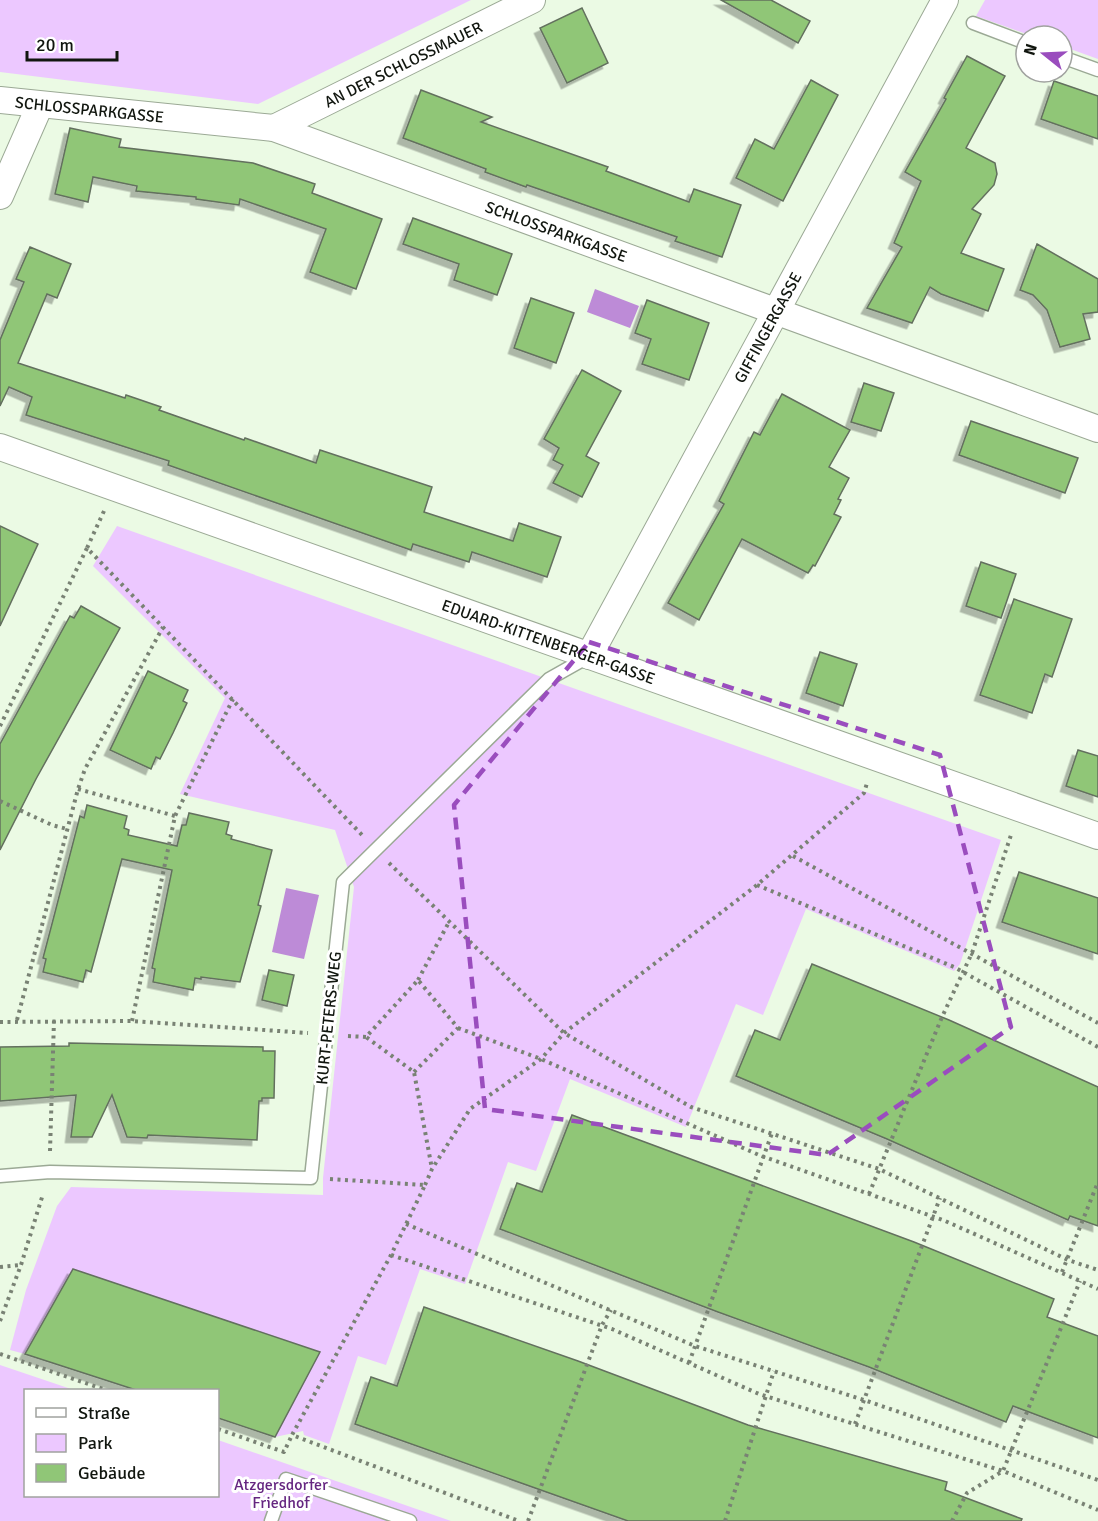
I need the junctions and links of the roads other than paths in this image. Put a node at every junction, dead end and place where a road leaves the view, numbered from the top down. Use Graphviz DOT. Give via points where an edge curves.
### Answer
graph roads {
  1 [pos="532,0"];
  2 [pos="945,0"];
  3 [pos="973,23"];
  4 [pos="1014,38"];
  5 [pos="1074,61"];
  6 [pos="1098,70"];
  7 [pos="0,100"];
  8 [pos="40,105"];
  9 [pos="274,128"];
  10 [pos="0,196"];
  11 [pos="776,312"];
  12 [pos="1098,429"];
  13 [pos="0,447"];
  14 [pos="589,656"];
  15 [pos="1098,836"];
  16 [pos="0,1176"];
  17 [pos="271,1521"];
  18 [pos="410,1521"];
  1 -- 9 [label="street, AN DER SCHLOSSMAUER"];
  2 -- 11 [label="street, GIFFINGERGASSE"];
  3 -- 4 [label="lane"];
  5 -- 6 [label="lane"];
  7 -- 8 [label="street, SCHLOSSPARKGASSE"];
  8 -- 9 [label="street, SCHLOSSPARKGASSE"];
  8 -- 10 [label="street"];
  9 -- 11 [label="street, SCHLOSSPARKGASSE"];
  11 -- 12 [label="street, SCHLOSSPARKGASSE"];
  11 -- 14 [label="street, GIFFINGERGASSE"];
  13 -- 14 [label="street, EDUARD-KITTENBERGER-GASSE"];
  14 -- 15 [label="street, EDUARD-KITTENBERGER-GASSE"];
  14 -- 16 [label="lane, KURT-PETERS-WEG" via="549,679 343,882 311,1178 50,1172"];
  17 -- 18 [label="lane" via="286,1479"];
}
